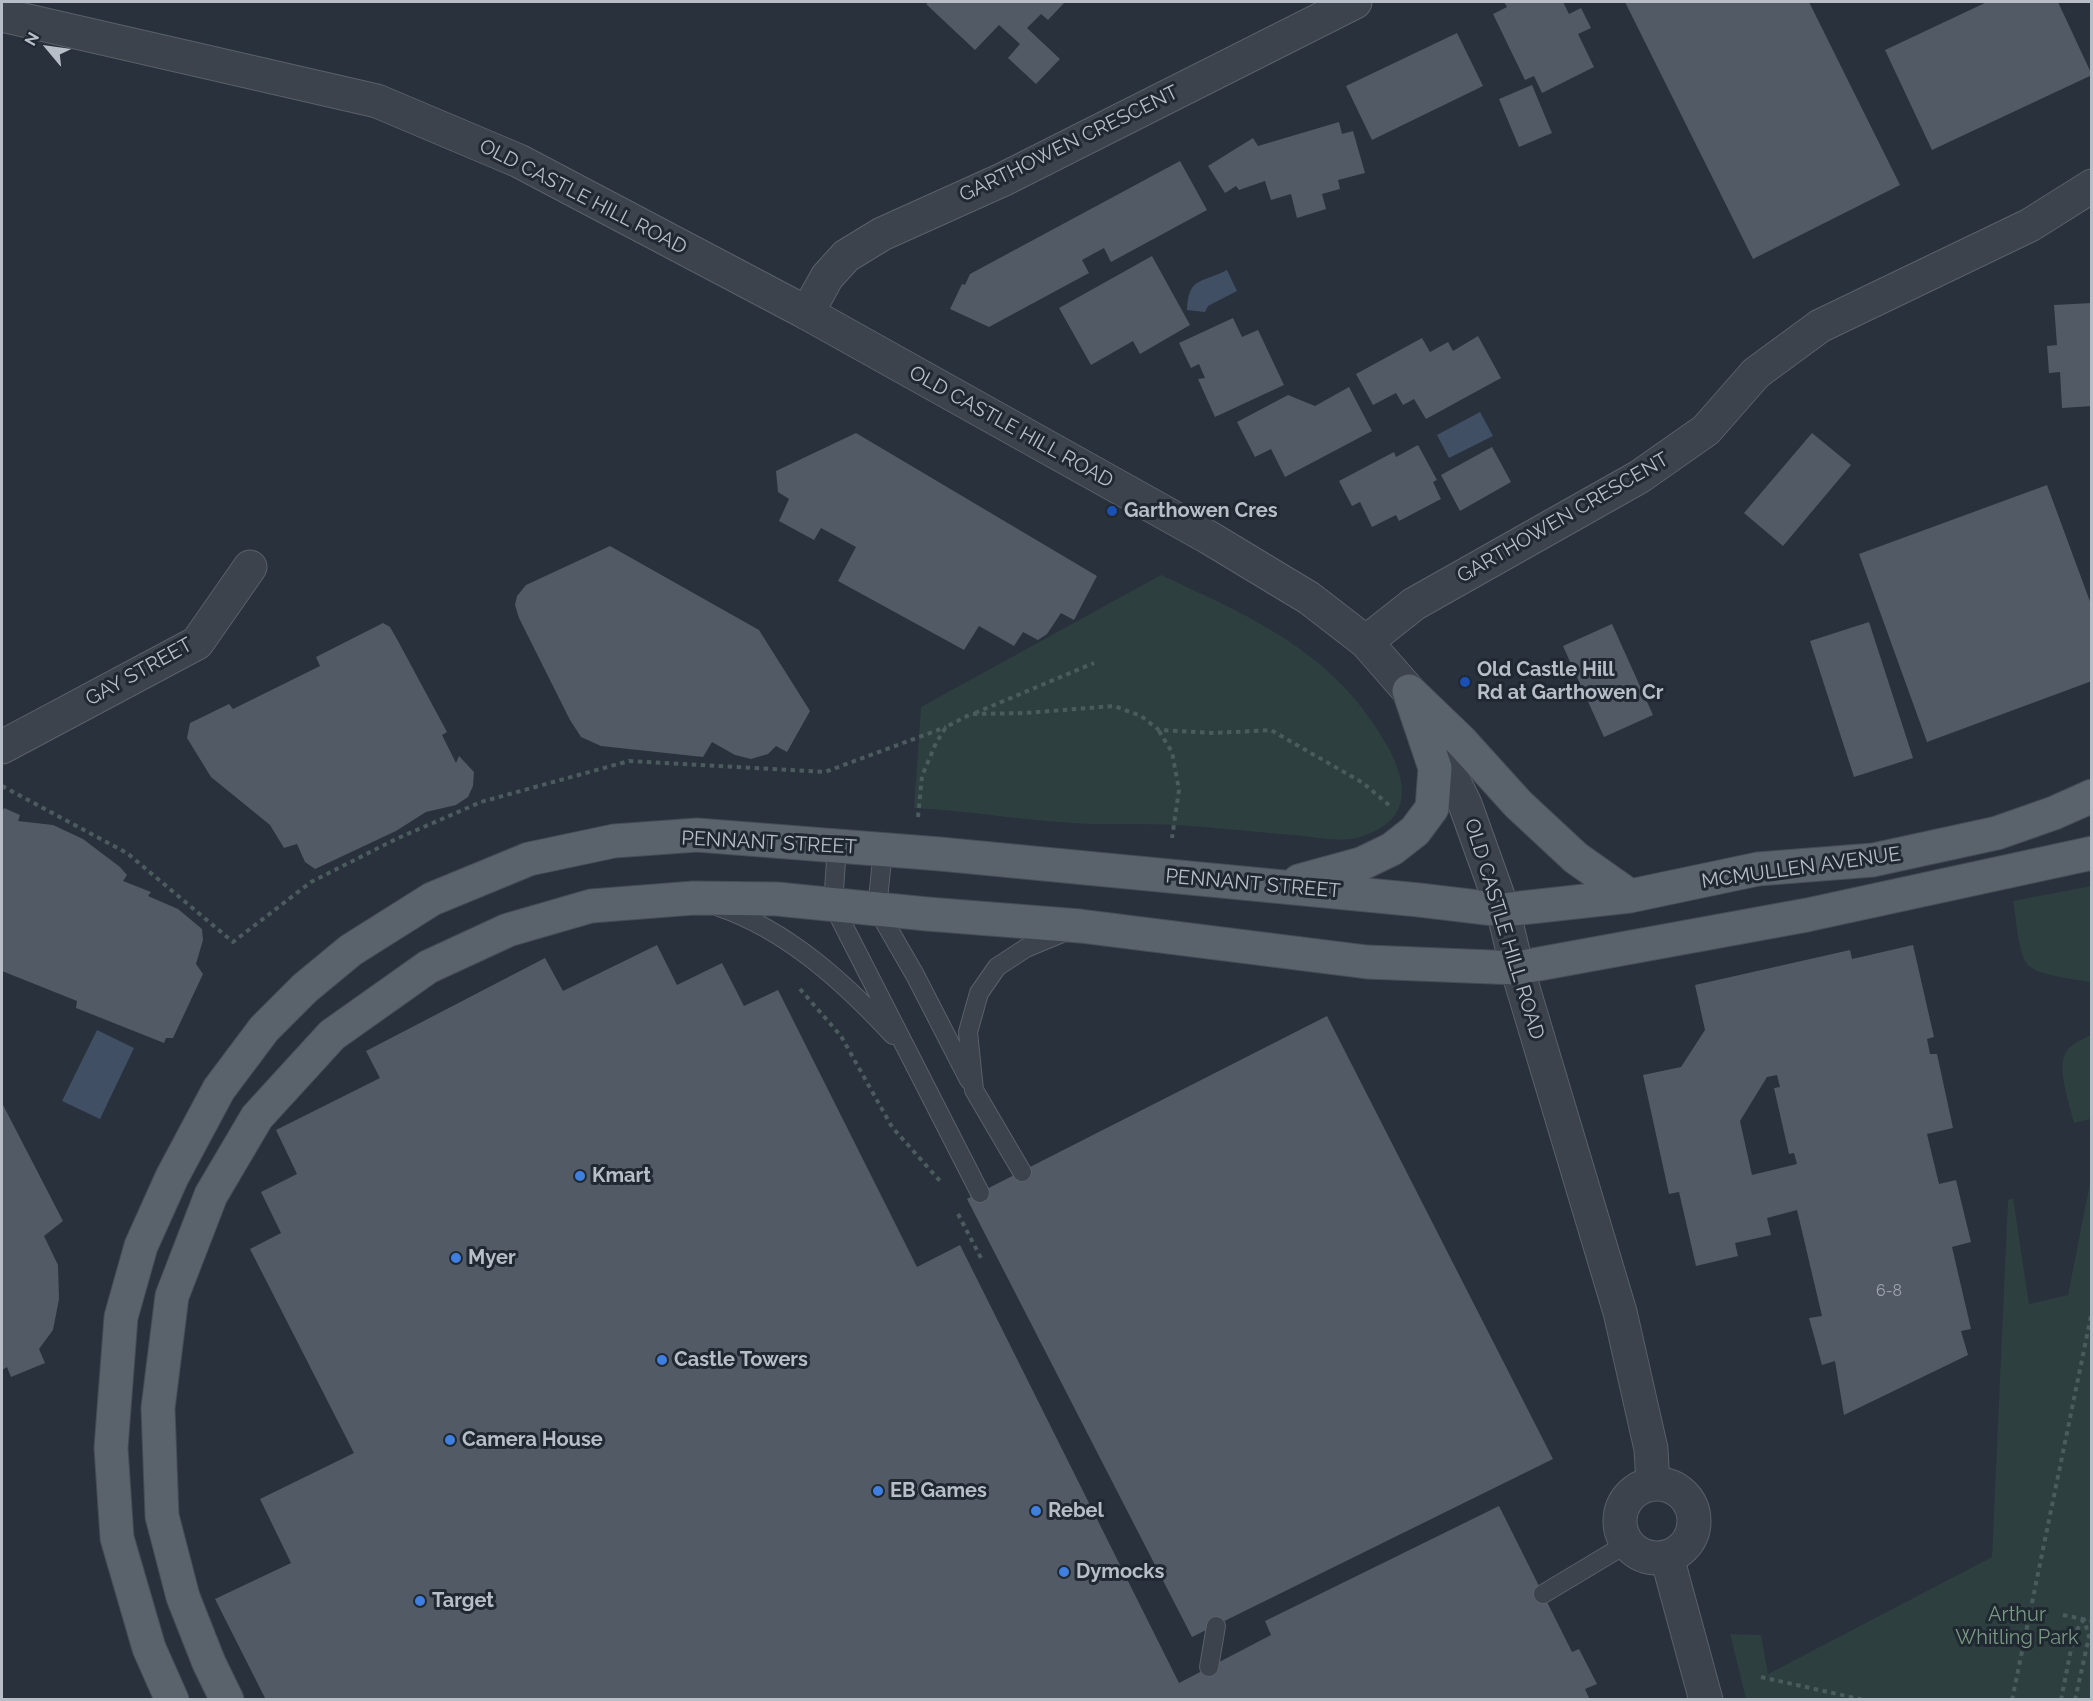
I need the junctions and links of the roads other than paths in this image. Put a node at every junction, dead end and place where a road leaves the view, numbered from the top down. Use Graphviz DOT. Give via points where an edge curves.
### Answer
graph roads {
  1 [pos="1355,2"];
  2 [pos="2,15"];
  3 [pos="2091,186"];
  4 [pos="807,313"];
  5 [pos="250,567"];
  6 [pos="1366,642"];
  7 [pos="1409,691"];
  8 [pos="2,747"];
  9 [pos="2091,796"];
  10 [pos="837,846"];
  11 [pos="883,850"];
  12 [pos="2091,853"];
  13 [pos="1280,887"];
  14 [pos="1630,896"];
  15 [pos="694,898"];
  16 [pos="833,905"];
  17 [pos="877,909"];
  18 [pos="1503,910"];
  19 [pos="1080,926"];
  20 [pos="1517,968"];
  21 [pos="910,1054"];
  22 [pos="974,1090"];
  23 [pos="1022,1172"];
  24 [pos="980,1193"];
  25 [pos="1653,1484"];
  26 [pos="1628,1543"];
  27 [pos="1667,1557"];
  28 [pos="1544,1594"];
  29 [pos="1216,1626"];
  30 [pos="1209,1667"];
  31 [pos="171,1700"];
  32 [pos="227,1700"];
  33 [pos="1706,1700"];
  1 -- 4 [label="street, GARTHOWEN CRESCENT" via="1002,180 882,234 846,256 827,277"];
  2 -- 4 [label="street, OLD CASTLE HILL ROAD" via="377,101 519,161"];
  3 -- 6 [label="street, GARTHOWEN CRESCENT" via="2030,225 1820,326 1756,373 1706,430 1639,477 1414,604"];
  4 -- 6 [label="street, OLD CASTLE HILL ROAD" via="1252,563 1309,598"];
  5 -- 8 [label="street, GAY STREET" via="197,643"];
  6 -- 7 [label="street, OLD CASTLE HILL ROAD"];
  7 -- 13 [label="main road" via="1435,768 1432,808 1415,831 1392,849 1360,864"];
  7 -- 14 [label="main road" via="1576,858"];
  7 -- 18 [label="street, OLD CASTLE HILL ROAD" via="1465,804"];
  9 -- 14 [label="main road, MCMULLEN AVENUE" via="1996,833 1873,860 1758,869"];
  10 -- 11 [label="main road, PENNANT STREET"];
  10 -- 16 [label="lane"];
  10 -- 31 [label="main road, PENNANT STREET" via="697,835 614,841 530,859 432,899 351,950 304,988 264,1029 219,1089 172,1177 141,1246 121,1317 111,1448 117,1538 148,1648"];
  11 -- 13 [label="main road, PENNANT STREET"];
  11 -- 17 [label="lane"];
  12 -- 20 [label="main road, MCMULLEN AVENUE" via="1807,915"];
  13 -- 18 [label="main road, PENNANT STREET"];
  14 -- 18 [label="main road, MCMULLEN AVENUE"];
  15 -- 16 [label="main road" via="777,899"];
  15 -- 21 [label="lane" via="741,915 793,945 864,1003"];
  15 -- 32 [label="main road" via="591,906 508,930 428,968 332,1035 256,1117 211,1195 172,1296 158,1408 162,1516 183,1597"];
  16 -- 17 [label="main road"];
  16 -- 21 [label="lane"];
  17 -- 19 [label="main road"];
  17 -- 22 [label="lane"];
  18 -- 20 [label="street, OLD CASTLE HILL ROAD"];
  19 -- 20 [label="main road" via="1367,962"];
  19 -- 22 [label="lane" via="1026,948 998,967 979,993 968,1032"];
  20 -- 25 [label="street, OLD CASTLE HILL ROAD" via="1620,1312 1651,1449"];
  21 -- 24 [label="lane"];
  22 -- 23 [label="lane"];
  25 -- 26 [label="street" via="1633,1493 1622,1511 1622,1534"];
  25 -- 27 [label="street" via="1677,1489 1692,1508 1693,1532 1678,1552"];
  26 -- 27 [label="street" via="1645,1556"];
  26 -- 28 [label="lane"];
  27 -- 33 [label="street"];
  29 -- 30 [label="lane"];
}
